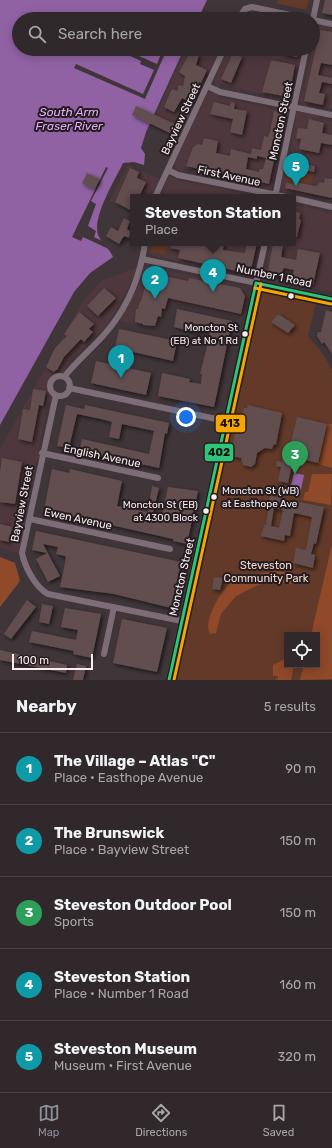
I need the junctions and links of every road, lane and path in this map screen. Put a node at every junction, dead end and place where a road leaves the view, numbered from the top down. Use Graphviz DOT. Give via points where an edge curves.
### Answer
graph roads {
  1 [pos="317,0"];
  2 [pos="242,12"];
  3 [pos="276,12"];
  4 [pos="314,12"];
  5 [pos="320,21"];
  6 [pos="332,24"];
  7 [pos="221,56"];
  8 [pos="305,56"];
  9 [pos="207,86"];
  10 [pos="294,107"];
  11 [pos="332,115"];
  12 [pos="168,170"];
  13 [pos="156,194"];
  14 [pos="266,194"];
  15 [pos="275,194"];
  16 [pos="296,199"];
  17 [pos="332,207"];
  18 [pos="144,246"];
  19 [pos="264,246"];
  20 [pos="142,259"];
  21 [pos="256,283"];
  22 [pos="332,299"];
  23 [pos="64,377"];
  24 [pos="69,388"];
  25 [pos="56,395"];
  26 [pos="226,421"];
  27 [pos="42,453"];
  28 [pos="158,478"];
  29 [pos="30,519"];
  30 [pos="170,549"];
  31 [pos="114,607"];
  32 [pos="182,621"];
  33 [pos="104,654"];
  34 [pos="169,680"];
  1 -- 4 [label="street"];
  2 -- 3 [label="street" via="245,8 252,7"];
  5 -- 6 [label="street"];
  7 -- 9 [label="street, Bayview Street"];
  8 -- 10 [label="street, Moncton Street"];
  9 -- 10 [label="street" via="220,92"];
  9 -- 12 [label="street, Bayview Street"];
  10 -- 11 [label="street"];
  10 -- 15 [label="street, Moncton Street"];
  12 -- 13 [label="street, Bayview Street"];
  12 -- 14 [label="street, First Avenue" via="178,175"];
  16 -- 17 [label="street"];
  18 -- 20 [label="street"];
  19 -- 21 [label="street, Moncton Street"];
  20 -- 21 [label="street, Number 1 Road"];
  20 -- 23 [label="street" via="122,311"];
  21 -- 22 [label="street, Number 1 Road"];
  21 -- 26 [label="street, Moncton Street"];
  23 -- 24 [label="street" via="69,383"];
  23 -- 25 [label="street" via="55,378 51,382 51,391"];
  24 -- 25 [label="street" via="64,395"];
  24 -- 26 [label="street"];
  25 -- 27 [label="street, Bayview Street"];
  26 -- 32 [label="street, Moncton Street"];
  27 -- 28 [label="street, English Avenue"];
  27 -- 29 [label="street, Bayview Street"];
  29 -- 30 [label="street, Ewen Avenue"];
  29 -- 31 [label="street, Bayview Street" via="22,553 36,583 43,591"];
  31 -- 32 [label="street, Bayview Street"];
  31 -- 33 [label="street"];
  32 -- 34 [label="street, Moncton Street"];
}
